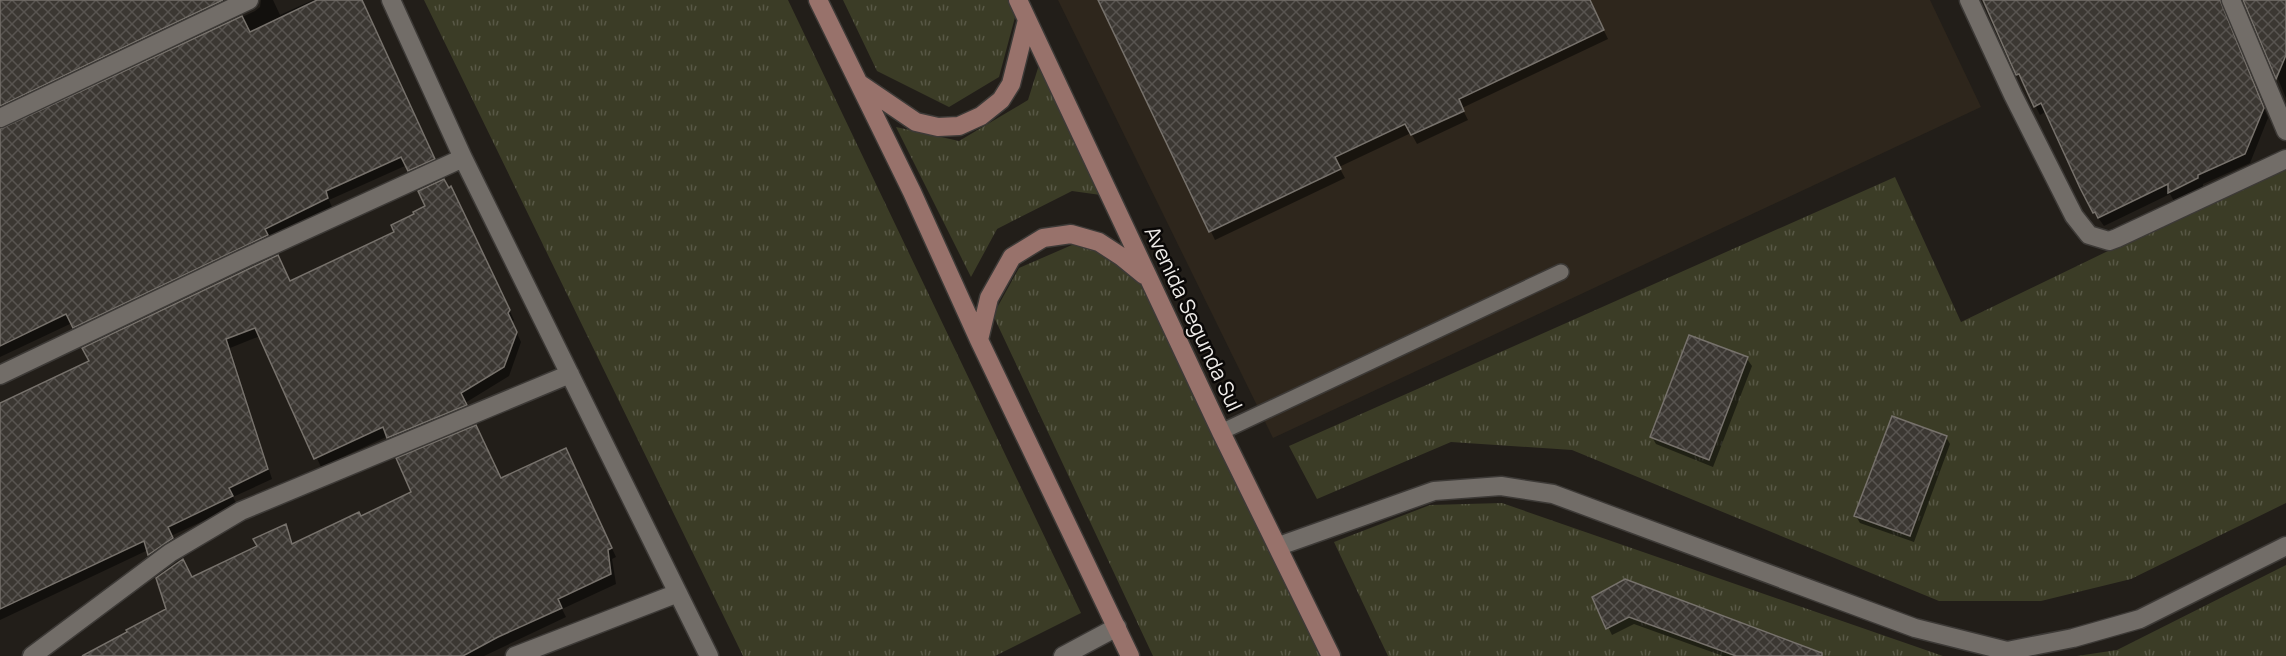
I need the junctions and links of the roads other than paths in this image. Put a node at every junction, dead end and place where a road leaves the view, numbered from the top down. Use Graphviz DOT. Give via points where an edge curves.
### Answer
graph roads {
  1 [pos="249,0"];
  2 [pos="391,0"];
  3 [pos="818,0"];
  4 [pos="1018,0"];
  5 [pos="1969,0"];
  6 [pos="2231,0"];
  7 [pos="1027,20"];
  8 [pos="858,83"];
  9 [pos="0,118"];
  10 [pos="2286,131"];
  11 [pos="463,158"];
  12 [pos="2286,159"];
  13 [pos="1561,272"];
  14 [pos="1148,278"];
  15 [pos="979,340"];
  16 [pos="570,374"];
  17 [pos="0,375"];
  18 [pos="1221,432"];
  19 [pos="1279,546"];
  20 [pos="2286,546"];
  21 [pos="678,593"];
  22 [pos="1117,627"];
  23 [pos="32,656"];
  24 [pos="515,656"];
  25 [pos="709,656"];
  26 [pos="1063,656"];
  27 [pos="1130,656"];
  28 [pos="1331,656"];
  1 -- 9 [label="street"];
  2 -- 11 [label="street"];
  3 -- 8 [label="main road"];
  4 -- 7 [label="main road, Avenida Segunda Sul"];
  5 -- 12 [label="street" via="2074,216 2089,235 2109,241 2117,238"];
  6 -- 10 [label="street"];
  7 -- 8 [label="main road" via="1011,84 981,116 959,126 916,122"];
  7 -- 14 [label="main road, Avenida Segunda Sul"];
  8 -- 15 [label="main road"];
  11 -- 16 [label="street"];
  11 -- 17 [label="street"];
  13 -- 18 [label="lane"];
  14 -- 15 [label="main road" via="1099,242 1071,234 1043,238 1011,257 988,298"];
  14 -- 18 [label="main road, Avenida Segunda Sul"];
  15 -- 22 [label="main road"];
  16 -- 21 [label="street"];
  16 -- 23 [label="street" via="241,511 170,553"];
  18 -- 19 [label="main road, Avenida Segunda Sul"];
  19 -- 20 [label="street" via="1434,491 1501,486 1553,494 1915,628 2007,651 2140,619"];
  19 -- 28 [label="main road, Avenida Segunda Sul"];
  21 -- 24 [label="street"];
  21 -- 25 [label="street"];
  22 -- 26 [label="street"];
  22 -- 27 [label="main road"];
}
